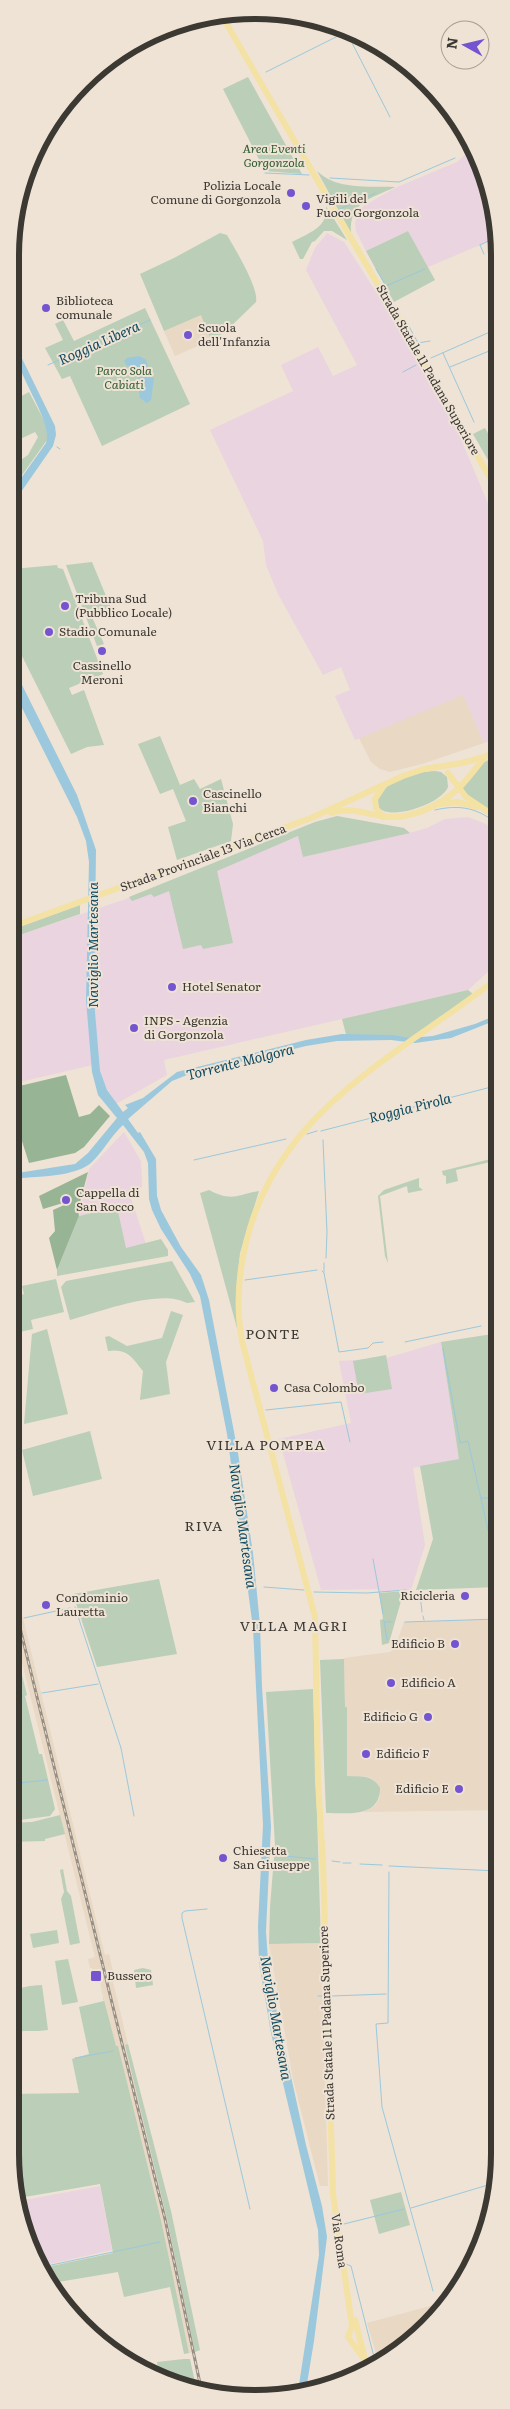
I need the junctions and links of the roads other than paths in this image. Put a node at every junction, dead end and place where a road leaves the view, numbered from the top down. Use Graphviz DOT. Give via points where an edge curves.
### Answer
graph roads {
  1 [pos="225,21"];
  2 [pos="491,478"];
  3 [pos="491,754"];
  4 [pos="484,757"];
  5 [pos="441,768"];
  6 [pos="448,773"];
  7 [pos="386,784"];
  8 [pos="460,788"];
  9 [pos="445,799"];
  10 [pos="434,806"];
  11 [pos="485,810"];
  12 [pos="491,814"];
  13 [pos="383,817"];
  14 [pos="311,818"];
  15 [pos="19,924"];
  16 [pos="491,982"];
  17 [pos="332,2180"];
  18 [pos="366,2363"];
  1 -- 2 [label="main road, Strada Statale 11 Padana Superiore"];
  3 -- 4 [label="main road, Strada Provinciale 13 Via Cerca"];
  4 -- 5 [label="main road, Strada Provinciale 13 Via Cerca"];
  4 -- 8 [label="main road, Strada Provinciale 13 Via Cerca"];
  5 -- 6 [label="main road"];
  5 -- 7 [label="main road, Strada Provinciale 13 Via Cerca" via="424,769"];
  6 -- 8 [label="main road"];
  6 -- 9 [label="main road" via="451,787"];
  7 -- 13 [label="main road" via="375,799 376,808"];
  7 -- 14 [label="main road, Strada Provinciale 13 Via Cerca"];
  8 -- 9 [label="main road, Strada Provinciale 13 Via Cerca"];
  8 -- 11 [label="main road" via="466,797"];
  9 -- 10 [label="main road, Strada Provinciale 13 Via Cerca"];
  10 -- 11 [label="main road" via="457,802"];
  10 -- 13 [label="main road, Strada Provinciale 13 Via Cerca" via="406,816"];
  11 -- 12 [label="main road"];
  13 -- 14 [label="main road, Strada Provinciale 13 Via Cerca" via="344,810"];
  14 -- 15 [label="main road, Strada Provinciale 13 Via Cerca"];
  16 -- 17 [label="main road, Strada Statale 11 Padana Superiore" via="333,1100 304,1129 271,1175 243,1254 238,1304 242,1341 314,1614"];
  17 -- 18 [label="main road, Via Roma" via="348,2302 355,2336"];
}
